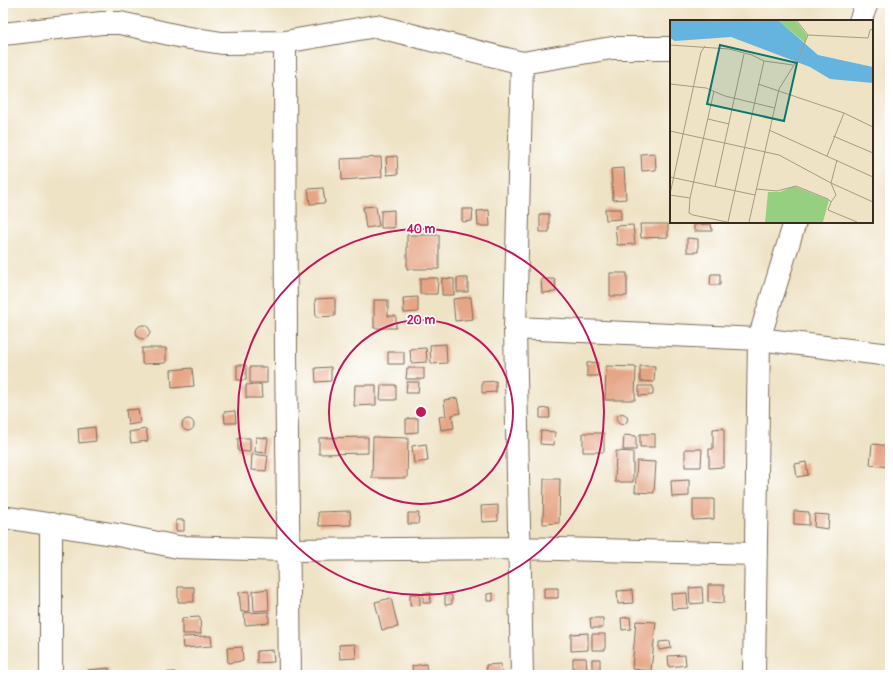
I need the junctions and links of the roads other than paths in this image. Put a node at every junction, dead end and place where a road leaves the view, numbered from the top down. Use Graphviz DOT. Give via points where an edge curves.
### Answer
graph roads {
  1 [pos="868,3"];
  2 [pos="860,20"];
  3 [pos="3,34"];
  4 [pos="285,42"];
  5 [pos="670,48"];
  6 [pos="522,63"];
  7 [pos="795,223"];
  8 [pos="515,328"];
  9 [pos="759,339"];
  10 [pos="890,355"];
  11 [pos="3,517"];
  12 [pos="51,524"];
  13 [pos="520,548"];
  14 [pos="288,550"];
  15 [pos="756,554"];
  16 [pos="51,675"];
  17 [pos="290,675"];
  18 [pos="522,675"];
  19 [pos="754,675"];
  1 -- 2 [label="street"];
  3 -- 4 [label="street" via="120,23 222,43"];
  4 -- 6 [label="street" via="376,26"];
  4 -- 14 [label="street"];
  5 -- 6 [label="street" via="612,48"];
  6 -- 8 [label="street"];
  7 -- 9 [label="street"];
  8 -- 9 [label="street"];
  8 -- 13 [label="street"];
  9 -- 10 [label="street"];
  9 -- 15 [label="street"];
  11 -- 12 [label="street"];
  12 -- 14 [label="street" via="178,547"];
  12 -- 16 [label="street"];
  13 -- 14 [label="street"];
  13 -- 15 [label="street"];
  13 -- 18 [label="street"];
  14 -- 17 [label="street"];
  15 -- 19 [label="street"];
}
